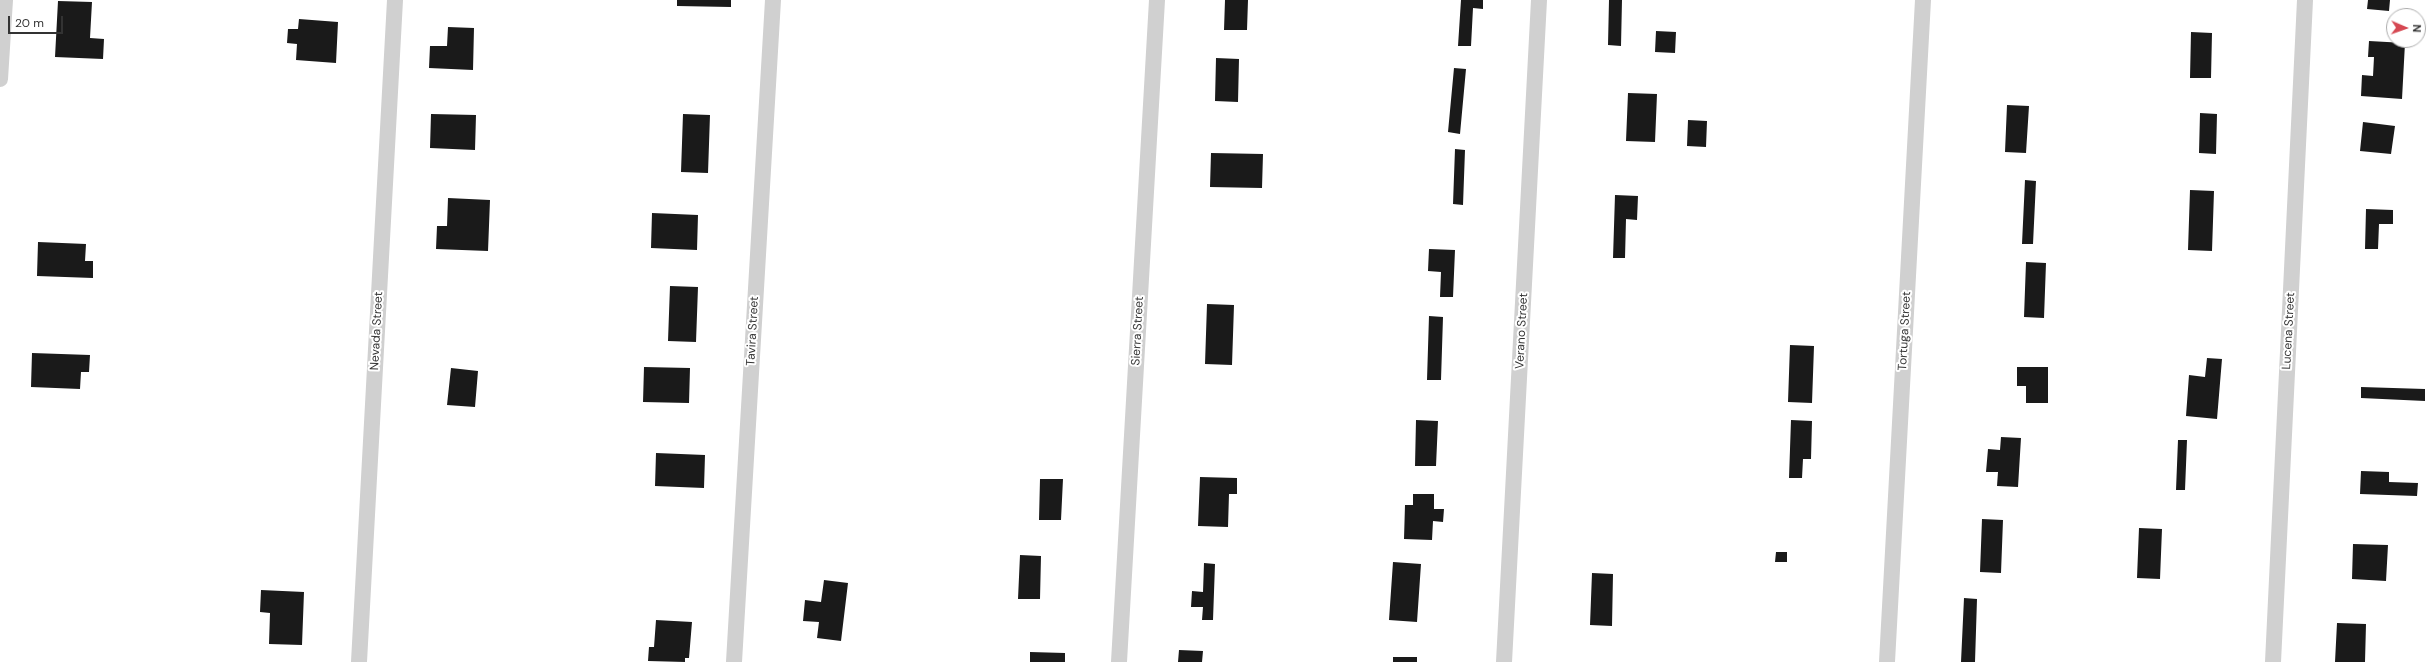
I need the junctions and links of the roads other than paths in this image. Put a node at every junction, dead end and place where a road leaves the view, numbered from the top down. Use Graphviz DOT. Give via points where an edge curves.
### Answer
graph roads {
  1 [pos="5,0"];
  2 [pos="395,0"];
  3 [pos="773,0"];
  4 [pos="1157,0"];
  5 [pos="1539,0"];
  6 [pos="1923,0"];
  7 [pos="2305,0"];
  8 [pos="0,79"];
  9 [pos="359,662"];
  10 [pos="734,662"];
  11 [pos="1119,662"];
  12 [pos="1504,662"];
  13 [pos="1887,662"];
  14 [pos="2273,662"];
  1 -- 8 [label="street"];
  2 -- 9 [label="street, Nevada Street"];
  3 -- 10 [label="street, Tavira Street"];
  4 -- 11 [label="street, Sierra Street"];
  5 -- 12 [label="street, Verano Street"];
  6 -- 13 [label="street, Tortuga Street"];
  7 -- 14 [label="street, Lucena Street"];
}
